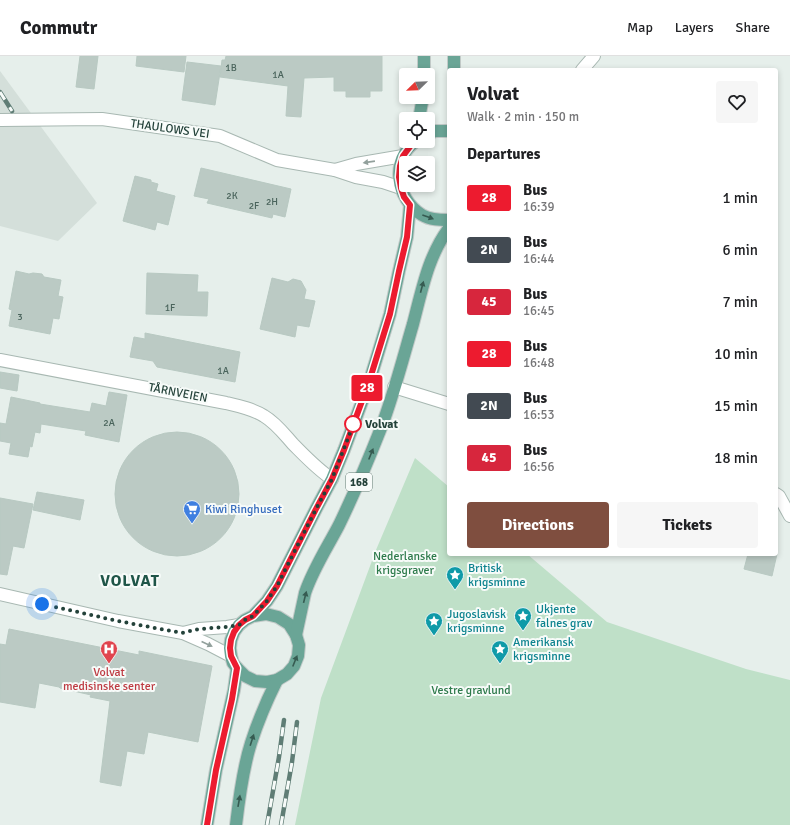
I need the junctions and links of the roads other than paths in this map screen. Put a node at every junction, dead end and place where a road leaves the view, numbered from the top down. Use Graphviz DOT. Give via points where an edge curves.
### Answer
graph roads {
  1 [pos="424,56"];
  2 [pos="454,56"];
  3 [pos="594,56"];
  4 [pos="424,68"];
  5 [pos="454,68"];
  6 [pos="584,68"];
  7 [pos="0,120"];
  8 [pos="435,131"];
  9 [pos="447,131"];
  10 [pos="409,148"];
  11 [pos="403,156"];
  12 [pos="399,157"];
  13 [pos="335,170"];
  14 [pos="399,187"];
  15 [pos="402,192"];
  16 [pos="410,205"];
  17 [pos="447,220"];
  18 [pos="447,231"];
  19 [pos="0,360"];
  20 [pos="394,387"];
  21 [pos="447,403"];
  22 [pos="332,479"];
  23 [pos="778,496"];
  24 [pos="790,516"];
  25 [pos="0,594"];
  26 [pos="253,616"];
  27 [pos="239,625"];
  28 [pos="182,633"];
  29 [pos="296,635"];
  30 [pos="231,656"];
  31 [pos="237,668"];
  32 [pos="278,680"];
  33 [pos="207,825"];
  34 [pos="236,825"];
  1 -- 4 [label="main road"];
  2 -- 5 [label="main road"];
  3 -- 6 [label="street"];
  7 -- 13 [label="street, THAULOWS VEI" via="102,119 220,136 277,160"];
  8 -- 9 [label="main road"];
  10 -- 11 [label="main road"];
  12 -- 13 [label="street, THAULOWS VEI, one-way"];
  13 -- 14 [label="street, THAULOWS VEI"];
  15 -- 16 [label="main road"];
  16 -- 17 [label="main road, one-way" via="423,216"];
  16 -- 22 [label="main road, 168" via="407,237 390,314 369,382"];
  20 -- 18 [label="main road, 168, one-way" via="425,276"];
  19 -- 22 [label="street, TÅRNVEIEN" via="204,398 251,410 264,415 313,464"];
  20 -- 21 [label="street"];
  29 -- 20 [label="main road, 168, one-way" via="306,593 316,566 354,496 382,426"];
  22 -- 26 [label="main road, 168" via="277,586"];
  23 -- 24 [label="street"];
  25 -- 28 [label="street"];
  26 -- 27 [label="main road"];
  26 -- 29 [label="main road" via="266,614 278,617 289,624"];
  27 -- 28 [label="street"];
  27 -- 30 [label="main road" via="231,640"];
  28 -- 30 [label="street, one-way"];
  32 -- 29 [label="main road, one-way" via="294,666 299,645"];
  30 -- 31 [label="main road"];
  31 -- 32 [label="main road" via="255,681"];
  31 -- 33 [label="main road"];
  34 -- 32 [label="main road, one-way" via="251,744"];
}
